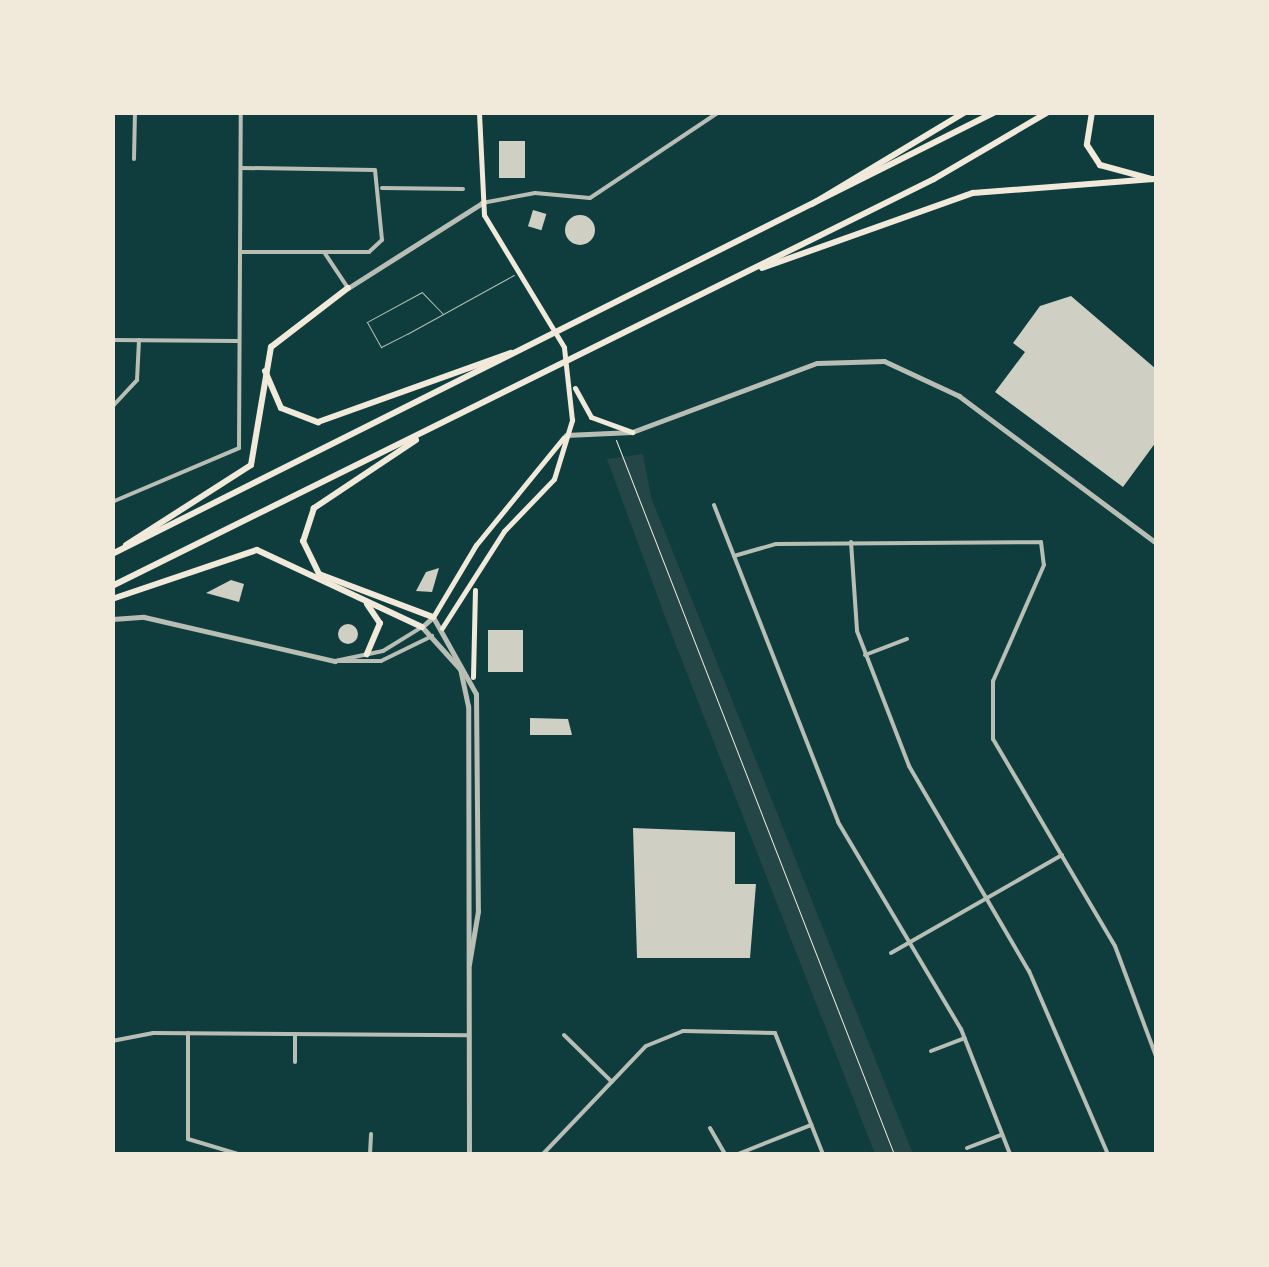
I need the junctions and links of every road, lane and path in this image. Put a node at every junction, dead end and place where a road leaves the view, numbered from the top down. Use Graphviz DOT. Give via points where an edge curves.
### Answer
graph roads {
  1 [pos="135,112"];
  2 [pos="242,112"];
  3 [pos="479,112"];
  4 [pos="719,112"];
  5 [pos="965,112"];
  6 [pos="996,112"];
  7 [pos="1048,112"];
  8 [pos="1092,112"];
  9 [pos="134,158"];
  10 [pos="241,168"];
  11 [pos="382,188"];
  12 [pos="462,189"];
  13 [pos="482,203"];
  14 [pos="786,221"];
  15 [pos="241,252"];
  16 [pos="324,252"];
  17 [pos="520,272"];
  18 [pos="746,272"];
  19 [pos="348,288"];
  20 [pos="444,314"];
  21 [pos="112,340"];
  22 [pos="140,340"];
  23 [pos="240,341"];
  24 [pos="527,350"];
  25 [pos="264,366"];
  26 [pos="574,386"];
  27 [pos="112,407"];
  28 [pos="427,430"];
  29 [pos="632,432"];
  30 [pos="614,433"];
  31 [pos="566,434"];
  32 [pos="112,502"];
  33 [pos="714,504"];
  34 [pos="851,542"];
  35 [pos="1156,543"];
  36 [pos="116,553"];
  37 [pos="734,556"];
  38 [pos="112,586"];
  39 [pos="476,586"];
  40 [pos="112,600"];
  41 [pos="366,604"];
  42 [pos="433,617"];
  43 [pos="112,619"];
  44 [pos="422,628"];
  45 [pos="442,628"];
  46 [pos="432,636"];
  47 [pos="907,639"];
  48 [pos="367,654"];
  49 [pos="865,656"];
  50 [pos="335,661"];
  51 [pos="473,677"];
  52 [pos="1062,855"];
  53 [pos="987,897"];
  54 [pos="912,941"];
  55 [pos="891,953"];
  56 [pos="468,964"];
  57 [pos="188,1033"];
  58 [pos="295,1034"];
  59 [pos="468,1035"];
  60 [pos="564,1035"];
  61 [pos="964,1038"];
  62 [pos="112,1041"];
  63 [pos="930,1051"];
  64 [pos="1156,1056"];
  65 [pos="295,1062"];
  66 [pos="612,1082"];
  67 [pos="812,1126"];
  68 [pos="710,1128"];
  69 [pos="371,1134"];
  70 [pos="1001,1135"];
  71 [pos="967,1148"];
  72 [pos="238,1154"];
  73 [pos="370,1154"];
  74 [pos="468,1154"];
  75 [pos="542,1154"];
  76 [pos="725,1154"];
  77 [pos="738,1154"];
  78 [pos="823,1154"];
  79 [pos="894,1154"];
  80 [pos="1010,1154"];
  81 [pos="1108,1154"];
  1 -- 9 [label="street"];
  2 -- 10 [label="street"];
  3 -- 13 [label="main road"];
  4 -- 13 [label="street" via="590,198 535,193"];
  5 -- 14 [label="highway"];
  6 -- 14 [label="highway"];
  7 -- 18 [label="highway"];
  8 -- 18 [label="highway" via="1087,145 1100,166 1152,179 983,191"];
  10 -- 11 [label="street" via="370,168"];
  10 -- 15 [label="street"];
  11 -- 12 [label="street"];
  11 -- 16 [label="street" via="380,246"];
  13 -- 17 [label="main road"];
  13 -- 19 [label="street"];
  14 -- 24 [label="highway"];
  15 -- 16 [label="street"];
  15 -- 23 [label="street"];
  16 -- 19 [label="street"];
  17 -- 20 [label="lane"];
  17 -- 26 [label="main road" via="550,316"];
  18 -- 28 [label="highway"];
  19 -- 25 [label="highway" via="288,328"];
  20 -- 20 [label="lane" via="381,346 368,322 422,292"];
  21 -- 22 [label="street"];
  22 -- 23 [label="street"];
  22 -- 27 [label="street" via="137,380"];
  23 -- 32 [label="street" via="236,451"];
  24 -- 25 [label="highway" via="318,422 281,408"];
  24 -- 36 [label="highway"];
  25 -- 36 [label="highway" via="256,459"];
  26 -- 29 [label="main road" via="591,417"];
  26 -- 31 [label="main road"];
  28 -- 38 [label="highway"];
  28 -- 42 [label="highway" via="314,508 303,540 319,574"];
  29 -- 30 [label="street"];
  29 -- 35 [label="street" via="817,363 884,361 959,396"];
  30 -- 31 [label="street"];
  30 -- 79 [label="path"];
  31 -- 39 [label="main road" via="554,479 504,532"];
  31 -- 42 [label="main road" via="476,545"];
  33 -- 37 [label="street"];
  34 -- 37 [label="street" via="765,544"];
  34 -- 49 [label="street"];
  34 -- 52 [label="street" via="1041,542 1044,564 998,666 990,720 1004,763"];
  37 -- 54 [label="street" via="838,822"];
  39 -- 45 [label="main road"];
  39 -- 51 [label="main road"];
  40 -- 41 [label="highway" via="258,550"];
  41 -- 44 [label="highway"];
  41 -- 48 [label="highway" via="380,624"];
  42 -- 44 [label="street"];
  42 -- 45 [label="street"];
  43 -- 50 [label="street" via="144,617"];
  44 -- 46 [label="street"];
  44 -- 48 [label="street"];
  45 -- 46 [label="street"];
  45 -- 51 [label="street"];
  46 -- 50 [label="street" via="381,661"];
  46 -- 56 [label="street" via="467,694"];
  47 -- 49 [label="street"];
  48 -- 50 [label="street"];
  49 -- 53 [label="street" via="923,799"];
  51 -- 56 [label="street" via="478,911"];
  52 -- 53 [label="street"];
  52 -- 64 [label="street" via="1115,946"];
  53 -- 54 [label="street"];
  53 -- 81 [label="street"];
  54 -- 55 [label="street"];
  54 -- 61 [label="street"];
  56 -- 59 [label="street"];
  57 -- 58 [label="street"];
  57 -- 62 [label="street"];
  57 -- 72 [label="street" via="188,1138"];
  58 -- 59 [label="street"];
  58 -- 65 [label="street"];
  59 -- 74 [label="street"];
  60 -- 66 [label="street"];
  61 -- 63 [label="street"];
  61 -- 70 [label="street"];
  66 -- 67 [label="street" via="668,1034 769,1032"];
  66 -- 75 [label="street"];
  67 -- 77 [label="street"];
  67 -- 78 [label="street"];
  68 -- 76 [label="street"];
  69 -- 73 [label="street"];
  70 -- 71 [label="street"];
  70 -- 80 [label="street"];
}
